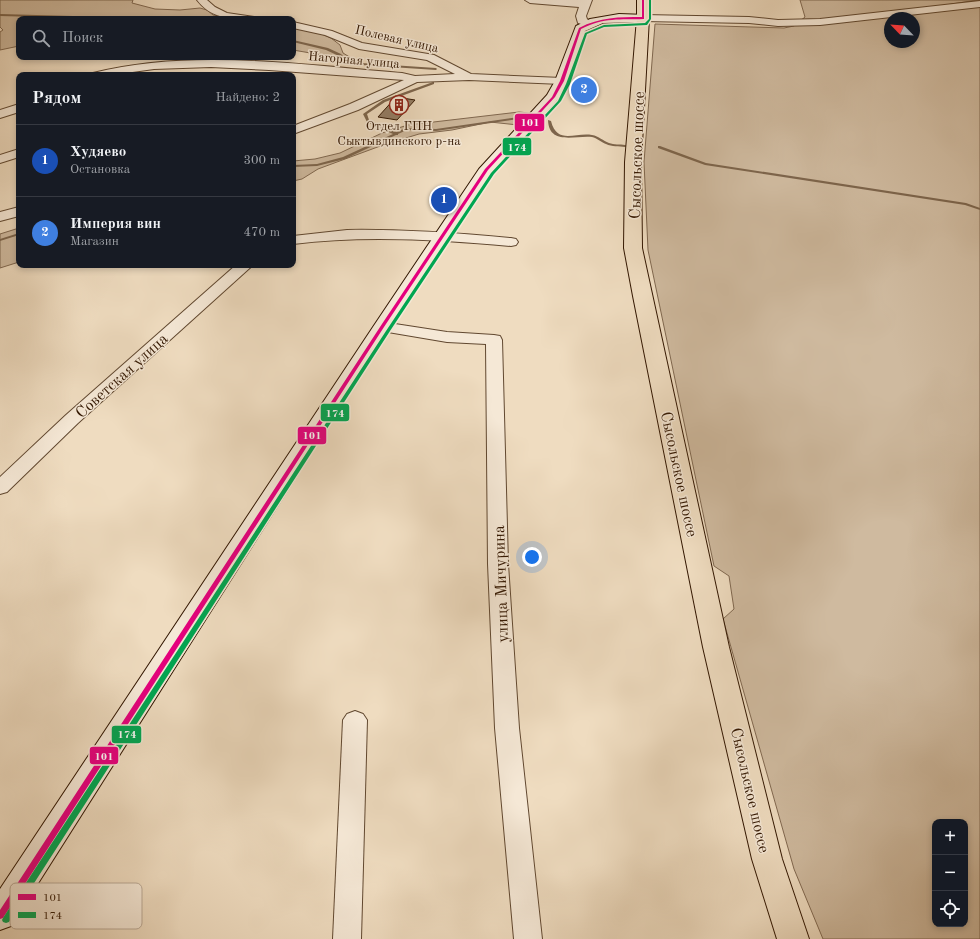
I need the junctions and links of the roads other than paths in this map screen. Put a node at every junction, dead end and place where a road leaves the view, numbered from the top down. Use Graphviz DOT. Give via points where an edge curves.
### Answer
graph roads {
  1 [pos="202,0"];
  2 [pos="530,0"];
  3 [pos="980,4"];
  4 [pos="586,9"];
  5 [pos="643,9"];
  6 [pos="233,16"];
  7 [pos="296,26"];
  8 [pos="111,72"];
  9 [pos="469,77"];
  10 [pos="415,79"];
  11 [pos="562,81"];
  12 [pos="16,109"];
  13 [pos="0,114"];
  14 [pos="296,129"];
  15 [pos="16,154"];
  16 [pos="0,159"];
  17 [pos="16,212"];
  18 [pos="0,216"];
  19 [pos="442,236"];
  20 [pos="296,240"];
  21 [pos="511,242"];
  22 [pos="242,268"];
  23 [pos="382,327"];
  24 [pos="0,488"];
  25 [pos="355,720"];
  26 [pos="21,883"];
  27 [pos="10,901"];
  28 [pos="0,916"];
  29 [pos="347,939"];
  30 [pos="528,939"];
  31 [pos="793,939"];
  1 -- 6 [label="street" via="215,12"];
  2 -- 4 [label="street"];
  3 -- 5 [label="street" via="820,22 778,23"];
  4 -- 5 [label="main road" via="612,18"];
  4 -- 11 [label="main road"];
  5 -- 31 [label="highway, Сысольское шоссе" via="633,162 633,248 716,647 767,859"];
  7 -- 9 [label="street, Полевая улица" via="328,33 366,47 430,57"];
  8 -- 10 [label="street, Нагорная улица" via="166,63 197,63 281,67"];
  9 -- 10 [label="street, Нагорная улица"];
  9 -- 11 [label="street, Нагорная улица"];
  10 -- 14 [label="street" via="354,107"];
  11 -- 19 [label="main road" via="553,97 487,169"];
  12 -- 13 [label="street"];
  15 -- 16 [label="street"];
  17 -- 18 [label="street"];
  19 -- 20 [label="street" via="321,236"];
  19 -- 21 [label="street"];
  19 -- 23 [label="main road"];
  22 -- 24 [label="street, Советская улица" via="78,414"];
  23 -- 26 [label="main road"];
  23 -- 30 [label="street, улица Мичурина" via="447,337 494,340 498,564 507,728"];
  25 -- 29 [label="street"];
  27 -- 28 [label="main road"];
}
